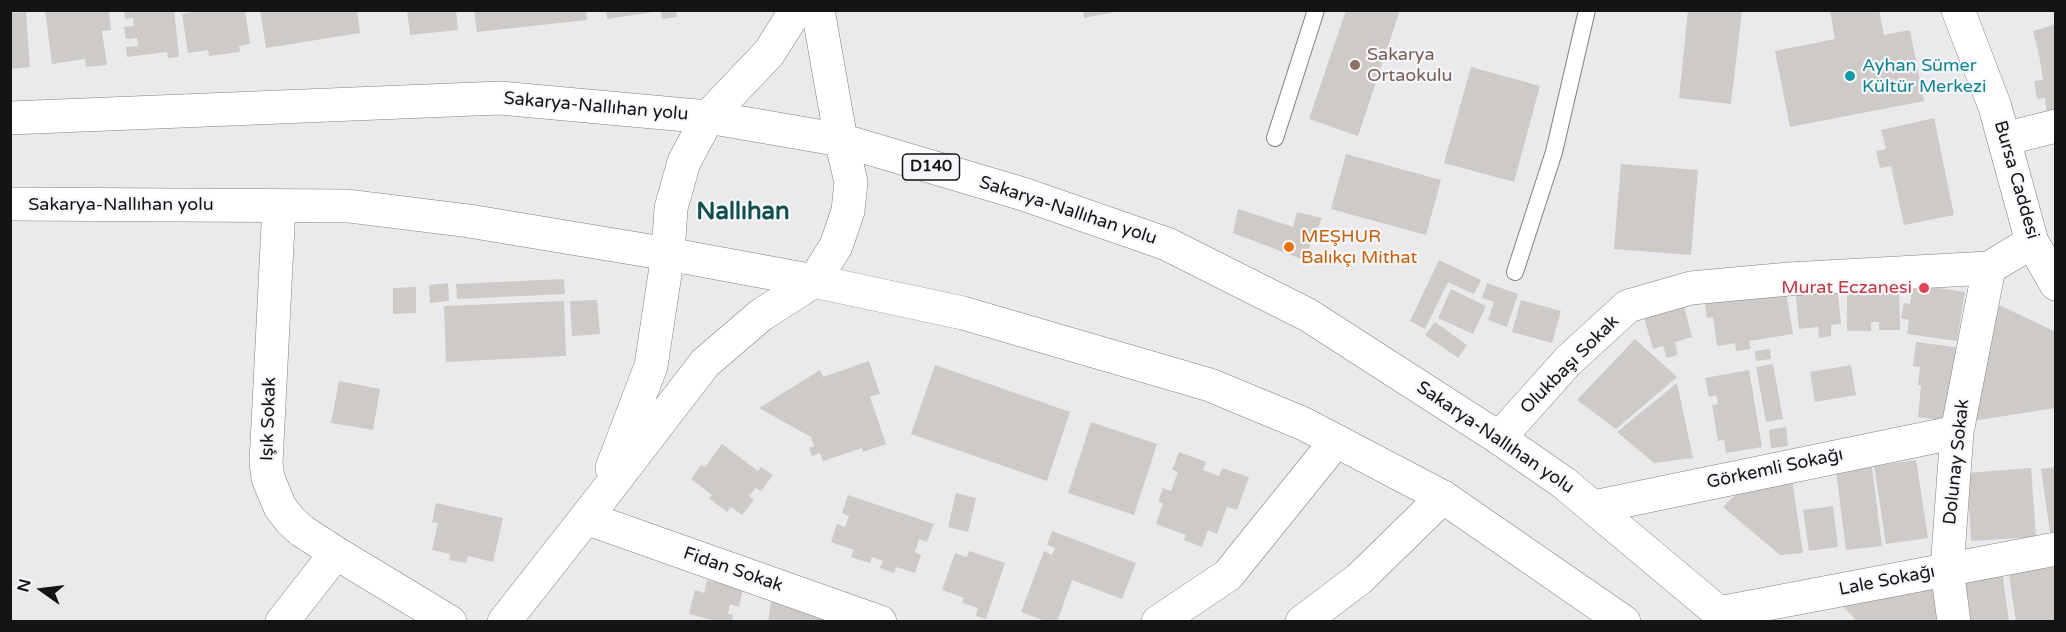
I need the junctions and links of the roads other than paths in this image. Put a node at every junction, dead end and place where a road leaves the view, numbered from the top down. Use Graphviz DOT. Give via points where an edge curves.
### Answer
graph roads {
  1 [pos="796,10"];
  2 [pos="818,10"];
  3 [pos="1316,10"];
  4 [pos="1587,10"];
  5 [pos="1958,10"];
  6 [pos="1980,10"];
  7 [pos="1995,107"];
  8 [pos="708,117"];
  9 [pos="10,118"];
  10 [pos="2055,126"];
  11 [pos="1275,138"];
  12 [pos="2004,139"];
  13 [pos="841,140"];
  14 [pos="10,204"];
  15 [pos="279,206"];
  16 [pos="2032,242"];
  17 [pos="668,254"];
  18 [pos="1989,268"];
  19 [pos="1515,272"];
  20 [pos="814,281"];
  21 [pos="2055,284"];
  22 [pos="1957,432"];
  23 [pos="1499,438"];
  24 [pos="1336,441"];
  25 [pos="1443,497"];
  26 [pos="1594,507"];
  27 [pos="592,509"];
  28 [pos="2055,549"];
  29 [pos="336,553"];
  30 [pos="1947,569"];
  31 [pos="1724,617"];
  32 [pos="282,621"];
  33 [pos="450,621"];
  34 [pos="504,621"];
  35 [pos="880,621"];
  36 [pos="1158,621"];
  37 [pos="1302,621"];
  38 [pos="1624,621"];
  39 [pos="1954,621"];
  1 -- 8 [label="main road" via="769,53"];
  2 -- 13 [label="main road"];
  3 -- 11 [label="lane"];
  4 -- 19 [label="lane" via="1554,153"];
  5 -- 7 [label="main road, Bursa Caddesi"];
  6 -- 7 [label="main road, Bursa Caddesi"];
  7 -- 12 [label="main road, Bursa Caddesi"];
  8 -- 9 [label="main road, Sakarya-Nallıhan yolu / D140" via="500,98"];
  8 -- 13 [label="main road, Sakarya-Nallıhan yolu / D140"];
  8 -- 17 [label="main road" via="691,146 676,185"];
  10 -- 12 [label="main road"];
  12 -- 16 [label="main road, Bursa Caddesi"];
  13 -- 20 [label="main road" via="851,182 848,211 836,246"];
  13 -- 23 [label="main road, Sakarya-Nallıhan yolu / D140" via="1023,194 1167,244 1308,315"];
  14 -- 15 [label="main road, Sakarya-Nallıhan yolu"];
  15 -- 17 [label="main road, Sakarya-Nallıhan yolu" via="348,206 470,221"];
  15 -- 29 [label="main road, Işık Sokak" via="268,478 290,520"];
  16 -- 18 [label="main road, Olukbaşı Sokak"];
  16 -- 21 [label="main road, Bursa Caddesi"];
  17 -- 20 [label="main road, Sakarya-Nallıhan yolu"];
  17 -- 27 [label="main road" via="651,366"];
  18 -- 22 [label="main road, Dolunay Sokak"];
  18 -- 23 [label="main road, Olukbaşı Sokak" via="1691,288 1628,306 1568,361"];
  20 -- 24 [label="main road, Sakarya-Nallıhan yolu" via="963,313 1210,385"];
  20 -- 27 [label="main road" via="761,315 705,363"];
  22 -- 26 [label="main road, Görkemli Sokağı"];
  22 -- 30 [label="main road, Dolunay Sokak"];
  23 -- 26 [label="main road, Sakarya-Nallıhan yolu / D140"];
  24 -- 25 [label="main road, Sakarya-Nallıhan yolu"];
  24 -- 36 [label="main road" via="1228,575"];
  25 -- 37 [label="main road" via="1359,579"];
  25 -- 38 [label="main road, Sakarya-Nallıhan yolu"];
  26 -- 31 [label="main road, Sakarya-Nallıhan yolu / D140"];
  27 -- 34 [label="main road"];
  27 -- 35 [label="main road, Fidan Sokak"];
  28 -- 30 [label="main road, Lale Sokağı"];
  29 -- 32 [label="main road"];
  29 -- 33 [label="main road, Işık Sokak"];
  30 -- 31 [label="main road, Lale Sokağı"];
  30 -- 39 [label="main road, Dolunay Sokak"];
}
